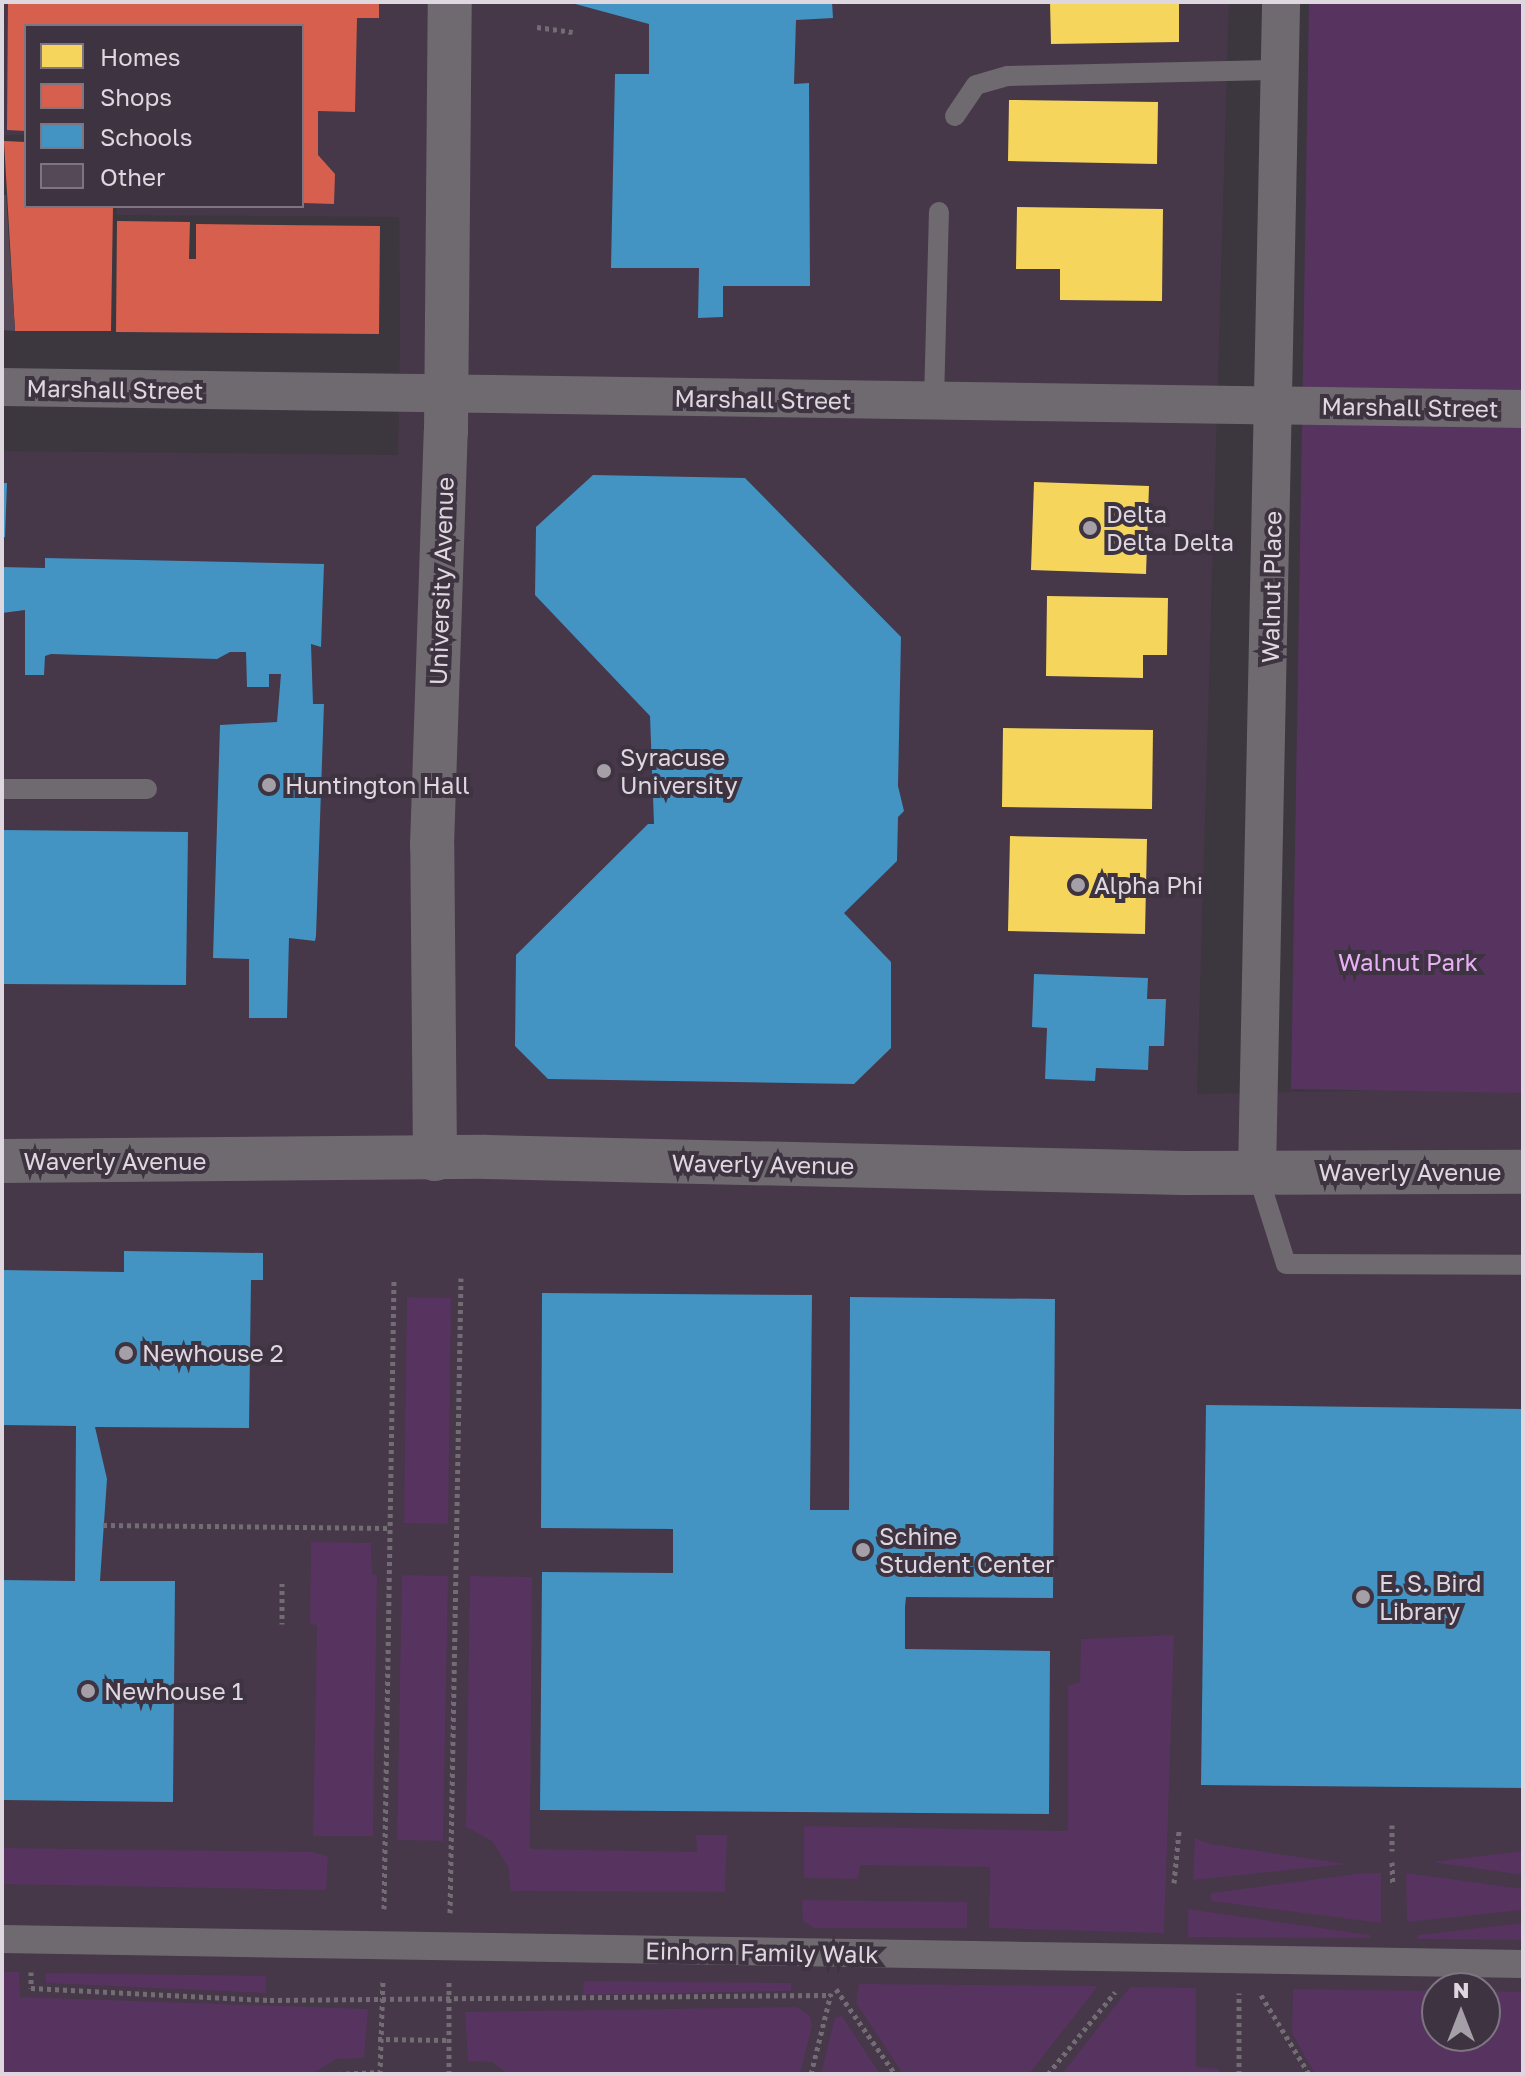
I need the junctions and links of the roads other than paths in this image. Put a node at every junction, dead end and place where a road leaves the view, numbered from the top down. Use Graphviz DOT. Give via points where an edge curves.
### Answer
graph roads {
  1 [pos="450,2"];
  2 [pos="1281,2"];
  3 [pos="1280,70"];
  4 [pos="955,116"];
  5 [pos="939,212"];
  6 [pos="2,387"];
  7 [pos="446,397"];
  8 [pos="934,401"];
  9 [pos="1275,402"];
  10 [pos="1523,409"];
  11 [pos="2,789"];
  12 [pos="147,789"];
  13 [pos="435,1159"];
  14 [pos="2,1161"];
  15 [pos="1257,1172"];
  16 [pos="1523,1172"];
  17 [pos="1523,1265"];
  18 [pos="2,1939"];
  19 [pos="1523,1964"];
  1 -- 7 [label="street, University Avenue"];
  2 -- 3 [label="street, Walnut Place"];
  3 -- 4 [label="lane" via="1008,76 976,85"];
  3 -- 9 [label="street, Walnut Place"];
  5 -- 8 [label="lane"];
  6 -- 7 [label="street, Marshall Street"];
  7 -- 8 [label="street, Marshall Street"];
  7 -- 13 [label="street, University Avenue" via="432,846"];
  8 -- 9 [label="street, Marshall Street"];
  9 -- 10 [label="street, Marshall Street"];
  9 -- 15 [label="street, Walnut Place"];
  11 -- 12 [label="lane"];
  13 -- 14 [label="street, Waverly Avenue"];
  13 -- 15 [label="street, Waverly Avenue"];
  15 -- 16 [label="street, Waverly Avenue"];
  15 -- 17 [label="lane" via="1286,1264"];
  18 -- 19 [label="street, Einhorn Family Walk"];
}
